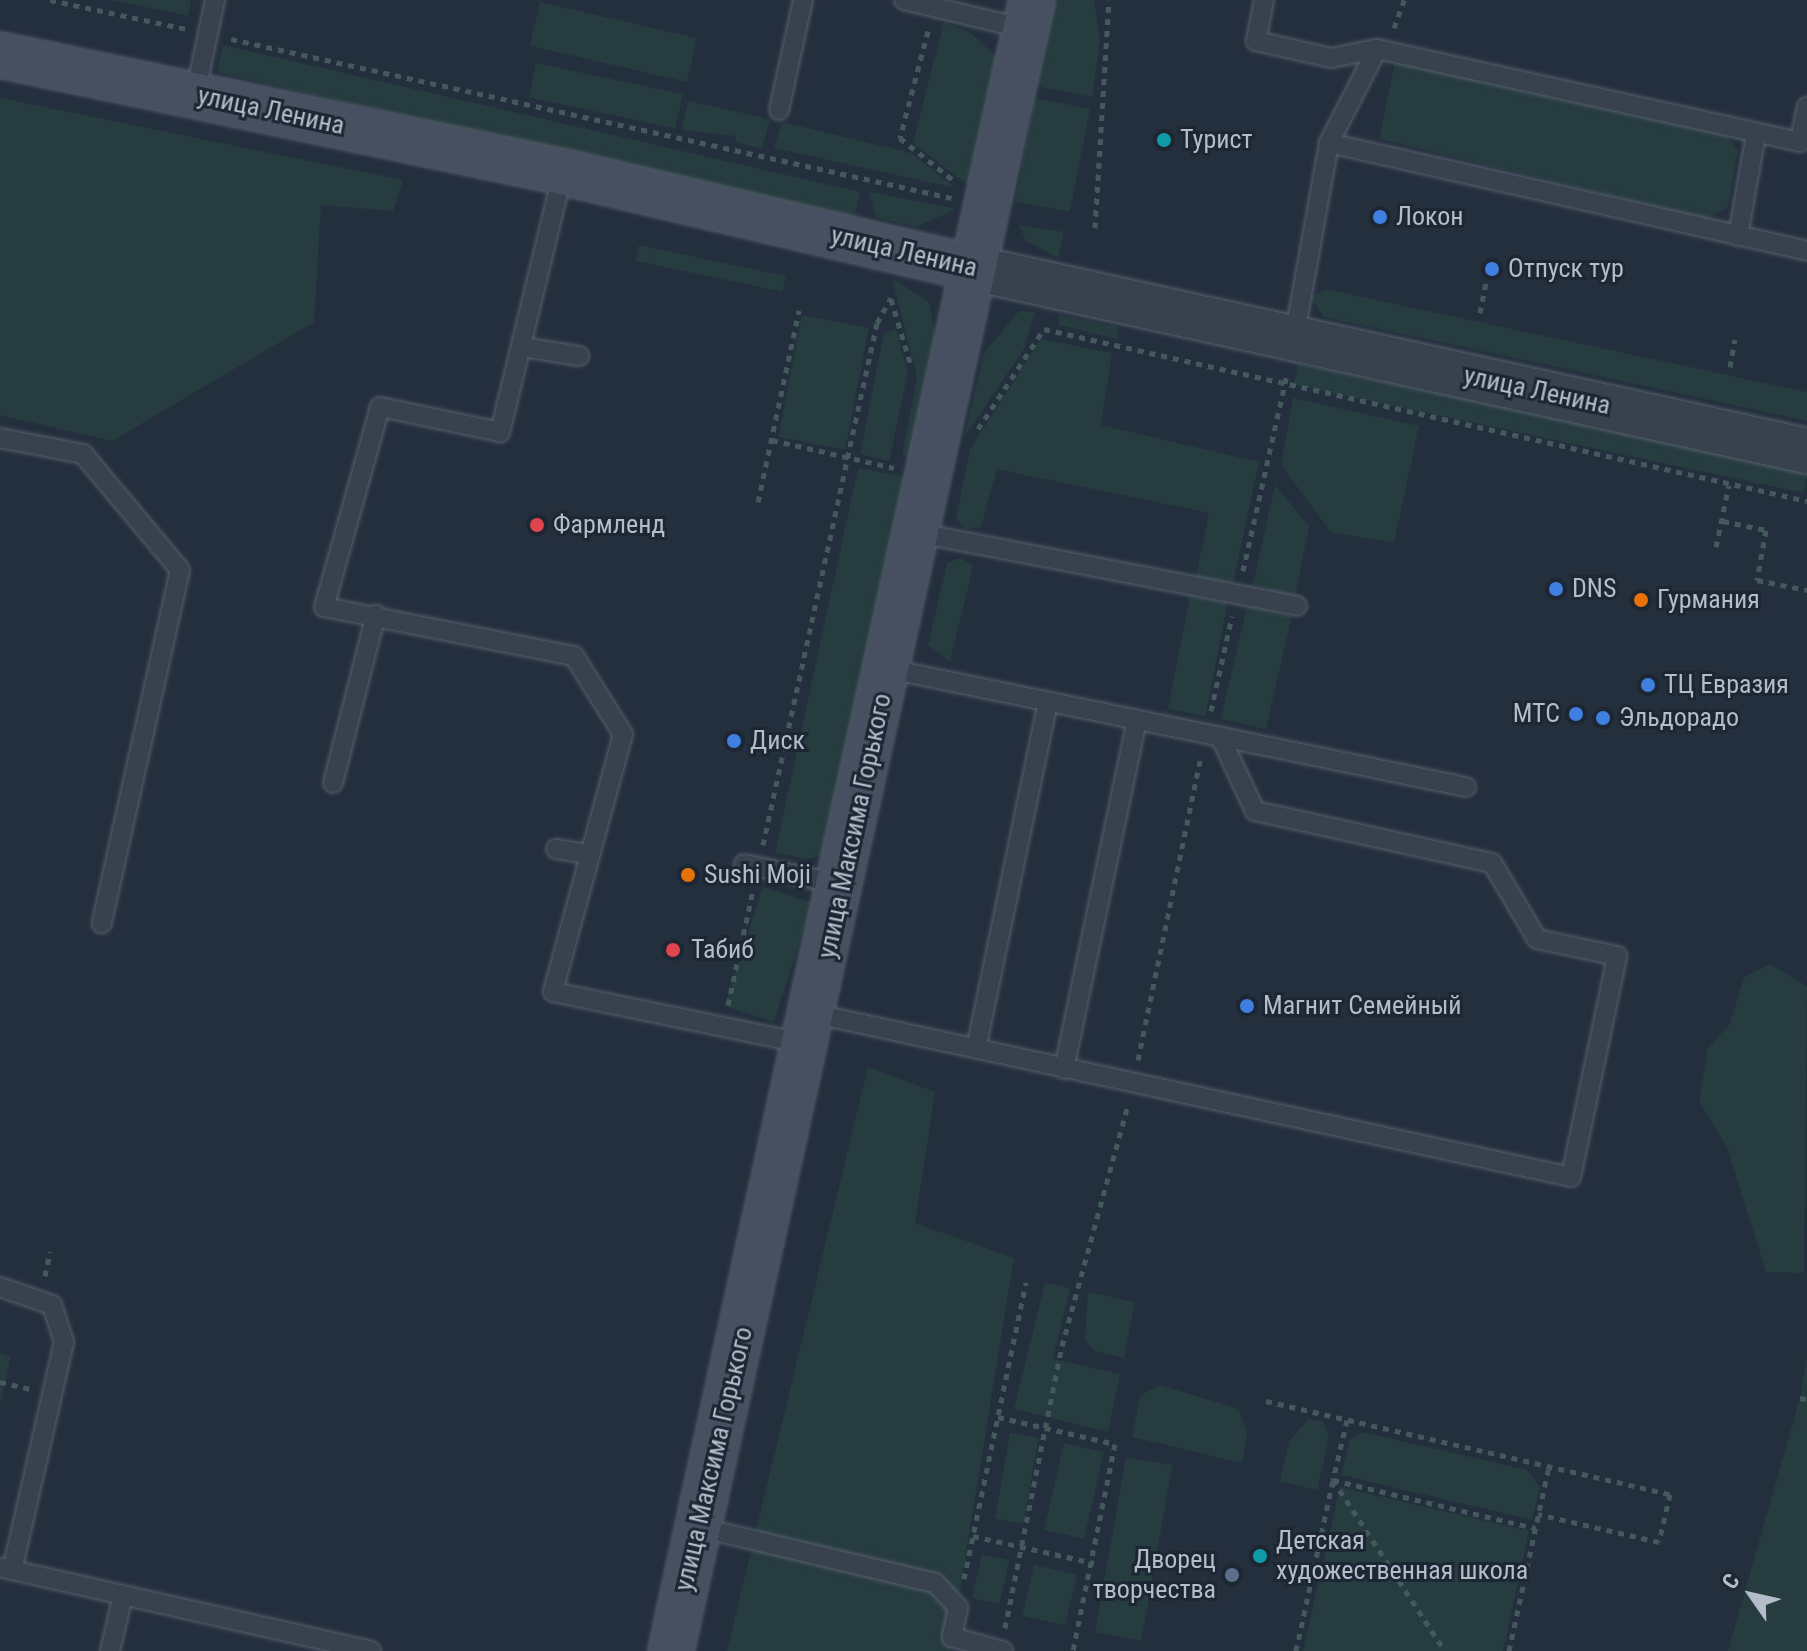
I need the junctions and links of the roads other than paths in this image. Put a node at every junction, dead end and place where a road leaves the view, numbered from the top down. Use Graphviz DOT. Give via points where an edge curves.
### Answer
graph roads {
  1 [pos="215,0"];
  2 [pos="803,0"];
  3 [pos="904,0"];
  4 [pos="1264,0"];
  5 [pos="1029,14"];
  6 [pos="1377,49"];
  7 [pos="0,55"];
  8 [pos="195,96"];
  9 [pos="1807,107"];
  10 [pos="779,110"];
  11 [pos="1756,134"];
  12 [pos="1329,143"];
  13 [pos="563,172"];
  14 [pos="1738,236"];
  15 [pos="1807,251"];
  16 [pos="973,268"];
  17 [pos="1294,338"];
  18 [pos="523,347"];
  19 [pos="579,356"];
  20 [pos="0,438"];
  21 [pos="1807,451"];
  22 [pos="919,533"];
  23 [pos="1297,606"];
  24 [pos="376,614"];
  25 [pos="889,669"];
  26 [pos="1048,702"];
  27 [pos="1137,720"];
  28 [pos="1213,736"];
  29 [pos="333,783"];
  30 [pos="1466,787"];
  31 [pos="556,849"];
  32 [pos="589,854"];
  33 [pos="751,866"];
  34 [pos="843,885"];
  35 [pos="102,923"];
  36 [pos="812,1030"];
  37 [pos="976,1049"];
  38 [pos="1064,1069"];
  39 [pos="0,1287"];
  40 [pos="698,1527"];
  41 [pos="6,1569"];
  42 [pos="123,1595"];
  43 [pos="1001,1650"];
  44 [pos="110,1651"];
  45 [pos="371,1651"];
  46 [pos="671,1651"];
  1 -- 8 [label="lane"];
  2 -- 10 [label="lane"];
  3 -- 5 [label="lane" via="949,11"];
  4 -- 6 [label="lane" via="1256,41 1331,58"];
  5 -- 16 [label="main road, улица Максима Горького"];
  6 -- 11 [label="lane"];
  6 -- 12 [label="lane"];
  7 -- 8 [label="main road, улица Ленина"];
  8 -- 13 [label="main road, улица Ленина"];
  9 -- 11 [label="lane" via="1800,142"];
  11 -- 14 [label="lane"];
  12 -- 14 [label="lane"];
  12 -- 17 [label="lane"];
  13 -- 16 [label="main road, улица Ленина"];
  13 -- 18 [label="lane"];
  14 -- 15 [label="lane"];
  16 -- 17 [label="street, улица Ленина"];
  16 -- 22 [label="main road, улица Максима Горького"];
  17 -- 21 [label="street, улица Ленина"];
  18 -- 19 [label="lane"];
  18 -- 24 [label="lane" via="500,432 380,407 324,607"];
  20 -- 35 [label="lane" via="83,454 180,570"];
  22 -- 23 [label="lane"];
  22 -- 25 [label="main road, улица Максима Горького"];
  24 -- 29 [label="lane"];
  24 -- 32 [label="lane" via="574,656 623,734"];
  25 -- 26 [label="lane"];
  25 -- 34 [label="main road, улица Максима Горького"];
  26 -- 27 [label="lane"];
  26 -- 37 [label="lane"];
  27 -- 28 [label="lane"];
  27 -- 38 [label="lane"];
  28 -- 30 [label="lane"];
  28 -- 38 [label="lane" via="1255,811 1492,863 1537,939 1617,956 1571,1177"];
  31 -- 32 [label="lane"];
  32 -- 36 [label="lane" via="553,992 723,1027"];
  33 -- 34 [label="lane"];
  34 -- 36 [label="main road, улица Максима Горького"];
  36 -- 37 [label="lane"];
  36 -- 40 [label="main road, улица Максима Горького"];
  37 -- 38 [label="lane"];
  39 -- 41 [label="lane" via="40,1296 63,1327"];
  40 -- 43 [label="lane" via="935,1583 958,1608 952,1637"];
  40 -- 46 [label="main road, улица Максима Горького"];
  41 -- 42 [label="lane"];
  42 -- 44 [label="lane"];
  42 -- 45 [label="lane"];
}
